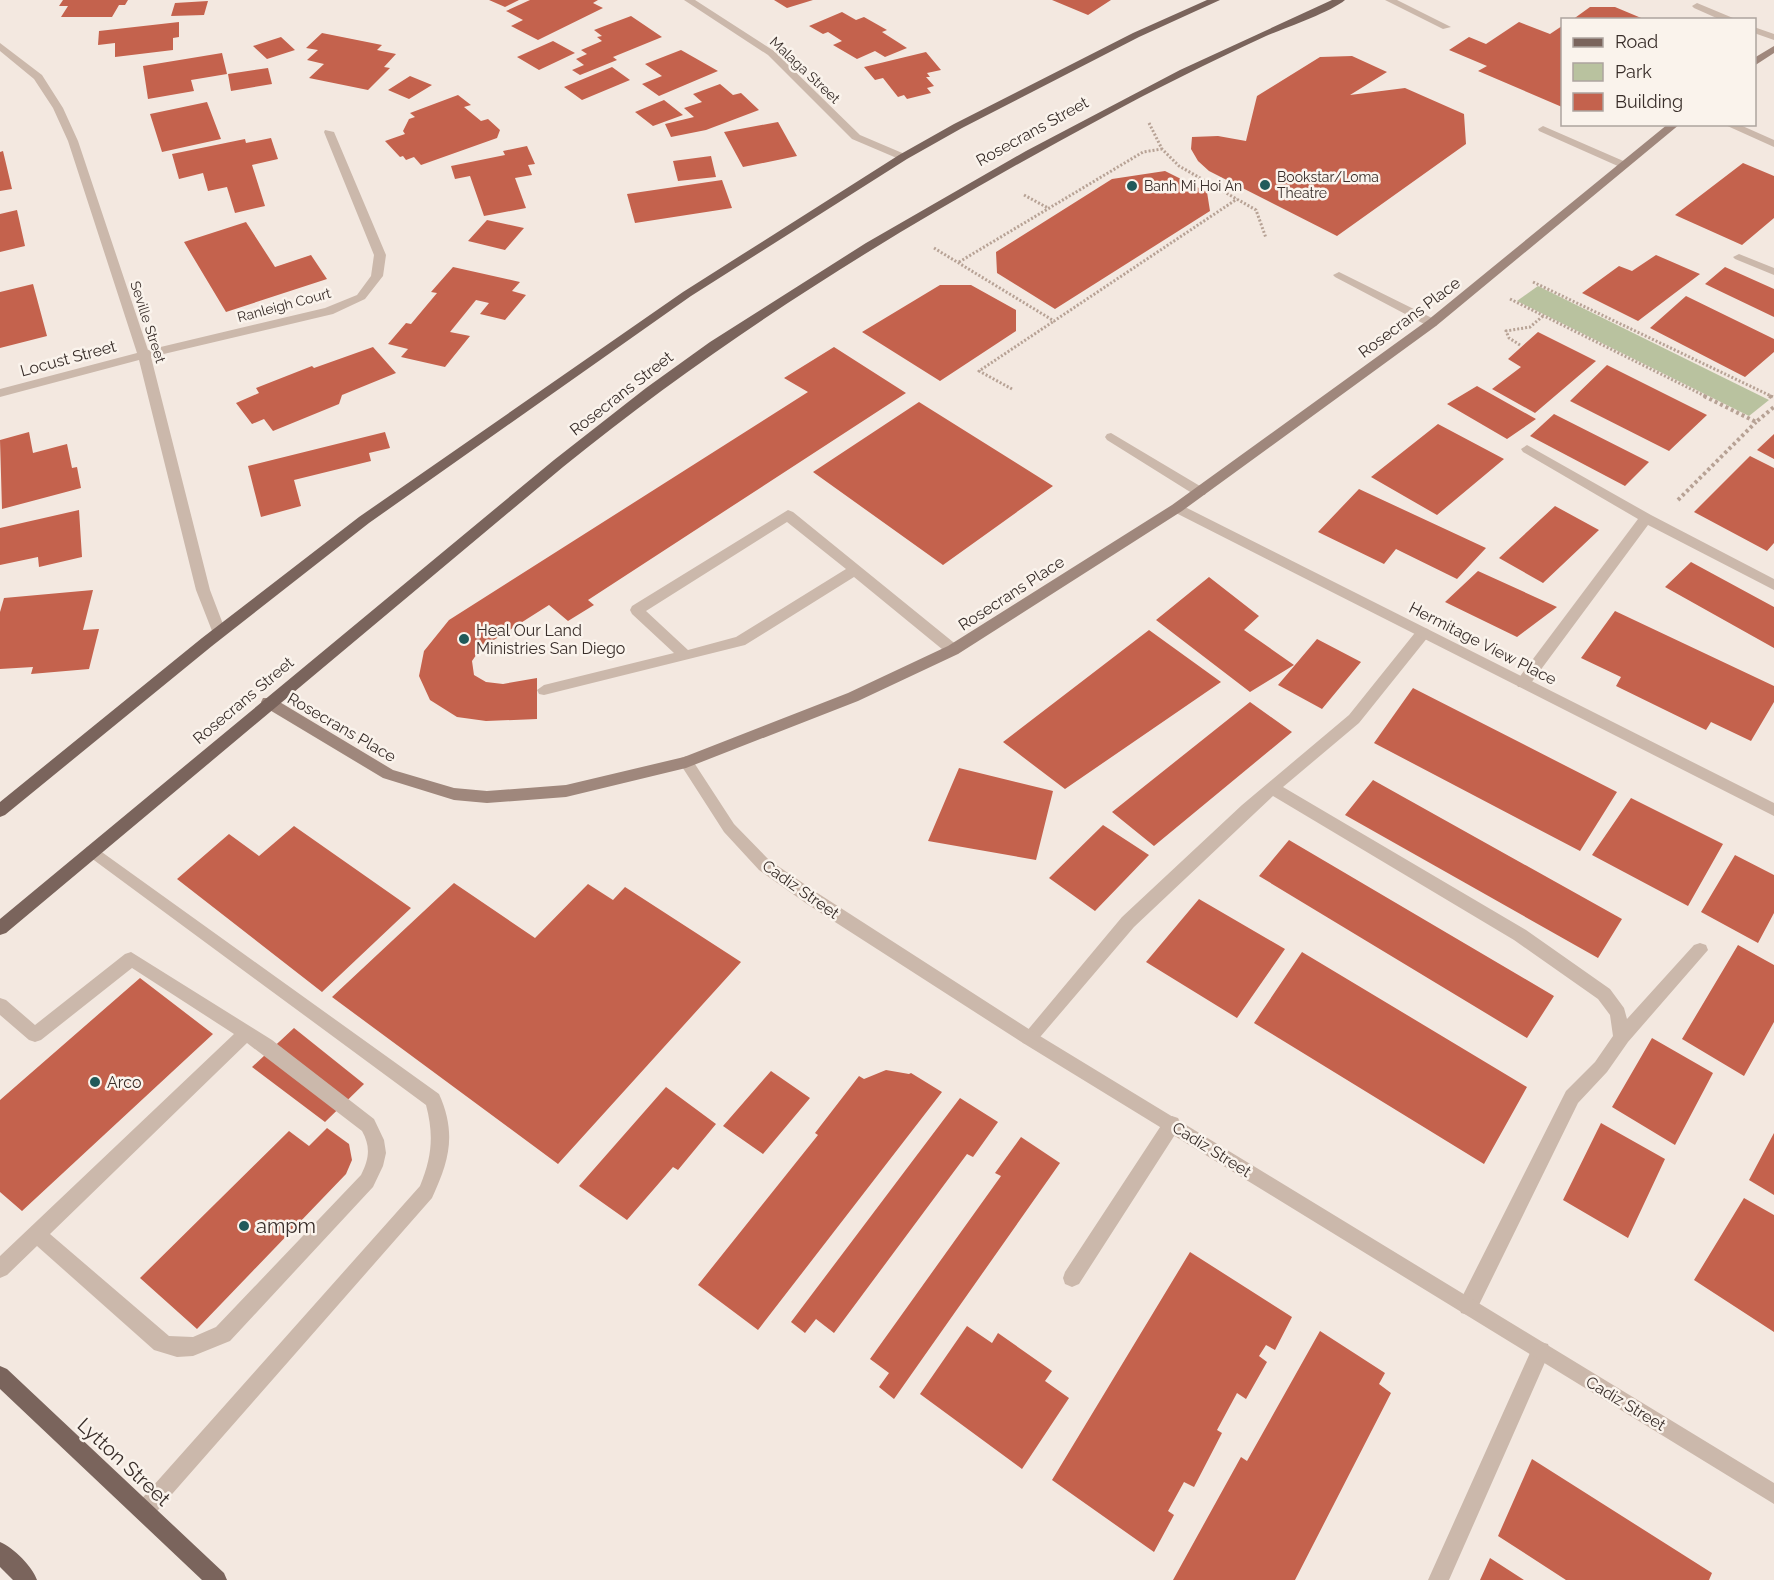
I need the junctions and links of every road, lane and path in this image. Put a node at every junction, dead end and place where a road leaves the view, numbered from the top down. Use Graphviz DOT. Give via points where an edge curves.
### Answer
graph roads {
  1 [pos="689,0"];
  2 [pos="1211,0"];
  3 [pos="1340,0"];
  4 [pos="1390,0"];
  5 [pos="1697,6"];
  6 [pos="1725,18"];
  7 [pos="1446,27"];
  8 [pos="1756,30"];
  9 [pos="1774,37"];
  10 [pos="0,46"];
  11 [pos="1774,48"];
  12 [pos="1756,62"];
  13 [pos="1149,123"];
  14 [pos="1673,126"];
  15 [pos="1733,126"];
  16 [pos="1543,129"];
  17 [pos="329,132"];
  18 [pos="1774,144"];
  19 [pos="1162,149"];
  20 [pos="903,157"];
  21 [pos="1624,165"];
  22 [pos="1024,195"];
  23 [pos="1237,199"];
  24 [pos="1048,208"];
  25 [pos="1266,238"];
  26 [pos="934,248"];
  27 [pos="1739,256"];
  28 [pos="959,262"];
  29 [pos="1774,272"];
  30 [pos="1339,275"];
  31 [pos="1525,288"];
  32 [pos="1518,294"];
  33 [pos="1543,316"];
  34 [pos="1054,321"];
  35 [pos="1432,323"];
  36 [pos="1520,345"];
  37 [pos="144,355"];
  38 [pos="1012,389"];
  39 [pos="0,393"];
  40 [pos="1774,398"];
  41 [pos="1774,407"];
  42 [pos="1756,422"];
  43 [pos="1111,437"];
  44 [pos="1527,449"];
  45 [pos="1200,492"];
  46 [pos="1177,508"];
  47 [pos="1650,520"];
  48 [pos="855,570"];
  49 [pos="1774,585"];
  50 [pos="219,632"];
  51 [pos="1423,633"];
  52 [pos="953,650"];
  53 [pos="685,656"];
  54 [pos="1523,683"];
  55 [pos="544,690"];
  56 [pos="268,702"];
  57 [pos="686,762"];
  58 [pos="1272,788"];
  59 [pos="1774,810"];
  60 [pos="0,811"];
  61 [pos="92,851"];
  62 [pos="0,928"];
  63 [pos="1700,950"];
  64 [pos="0,1005"];
  65 [pos="246,1033"];
  66 [pos="1622,1037"];
  67 [pos="1029,1038"];
  68 [pos="1172,1124"];
  69 [pos="37,1234"];
  70 [pos="0,1269"];
  71 [pos="1072,1278"];
  72 [pos="1468,1306"];
  73 [pos="1541,1351"];
  74 [pos="0,1376"];
  75 [pos="1774,1494"];
  76 [pos="144,1511"];
  77 [pos="0,1552"];
  78 [pos="27,1580"];
  79 [pos="217,1580"];
  80 [pos="1438,1580"];
  1 -- 20 [label="street, Malaga Street" via="771,53 856,137"];
  2 -- 20 [label="main road" via="1070,67"];
  3 -- 56 [label="main road, Rosecrans Street" via="1126,100 929,208 778,302 710,347 629,409"];
  4 -- 7 [label="street"];
  5 -- 6 [label="street"];
  8 -- 9 [label="street"];
  10 -- 37 [label="street, Seville Street" via="38,77 58,108 73,141"];
  11 -- 12 [label="street"];
  13 -- 19 [label="path"];
  14 -- 21 [label="street, Rosecrans Place"];
  15 -- 18 [label="street"];
  16 -- 21 [label="street"];
  17 -- 37 [label="street, Ranleigh Court" via="380,255 377,276 361,297 329,311"];
  19 -- 23 [label="path" via="1179,166"];
  19 -- 24 [label="path" via="1143,152"];
  20 -- 50 [label="main road" via="687,294 580,368 364,520"];
  21 -- 35 [label="street, Rosecrans Place"];
  22 -- 24 [label="path"];
  23 -- 25 [label="path" via="1256,210"];
  23 -- 34 [label="path"];
  24 -- 28 [label="path"];
  26 -- 28 [label="path"];
  27 -- 29 [label="street"];
  28 -- 34 [label="path"];
  30 -- 35 [label="street"];
  31 -- 40 [label="path" via="1533,282"];
  32 -- 33 [label="path" via="1510,300"];
  33 -- 36 [label="path" via="1530,327 1506,331 1509,339"];
  33 -- 42 [label="path"];
  34 -- 38 [label="path" via="979,371"];
  35 -- 45 [label="street, Rosecrans Place"];
  37 -- 39 [label="street, Locust Street"];
  37 -- 50 [label="street, Seville Street" via="203,590"];
  41 -- 42 [label="path"];
  42 -- 47 [label="path"];
  43 -- 45 [label="street"];
  44 -- 47 [label="street"];
  45 -- 46 [label="street, Rosecrans Place"];
  46 -- 51 [label="street, Hermitage View Place"];
  46 -- 52 [label="street, Rosecrans Place"];
  47 -- 49 [label="street"];
  47 -- 54 [label="street"];
  48 -- 52 [label="street"];
  48 -- 53 [label="street" via="740,641"];
  48 -- 53 [label="street" via="788,515 637,610"];
  50 -- 60 [label="main road"];
  51 -- 54 [label="street, Hermitage View Place"];
  51 -- 58 [label="street" via="1354,719"];
  52 -- 57 [label="street, Rosecrans Place" via="853,697"];
  53 -- 55 [label="street"];
  54 -- 59 [label="street, Hermitage View Place"];
  56 -- 57 [label="street, Rosecrans Place" via="388,774 454,794 487,797 566,790"];
  56 -- 61 [label="main road, Rosecrans Street"];
  57 -- 67 [label="street, Cadiz Street" via="729,828 764,865"];
  58 -- 66 [label="street" via="1520,935 1604,994 1618,1012"];
  58 -- 67 [label="street" via="1128,922"];
  61 -- 62 [label="main road, Rosecrans Street"];
  61 -- 76 [label="street" via="433,1100 443,1135 439,1162 426,1192"];
  63 -- 66 [label="street"];
  64 -- 65 [label="street" via="35,1035 130,959"];
  65 -- 69 [label="street"];
  65 -- 69 [label="street" via="368,1125 379,1152 367,1181 223,1334 208,1344 190,1348 160,1343"];
  66 -- 72 [label="street" via="1601,1067 1572,1097"];
  67 -- 68 [label="street, Cadiz Street"];
  68 -- 71 [label="street"];
  68 -- 72 [label="street, Cadiz Street"];
  69 -- 70 [label="street"];
  72 -- 73 [label="street, Cadiz Street"];
  73 -- 75 [label="street, Cadiz Street"];
  73 -- 80 [label="street"];
  74 -- 76 [label="main road, Lytton Street"];
  76 -- 79 [label="main road, Lytton Street"];
  77 -- 78 [label="main road"];
}
